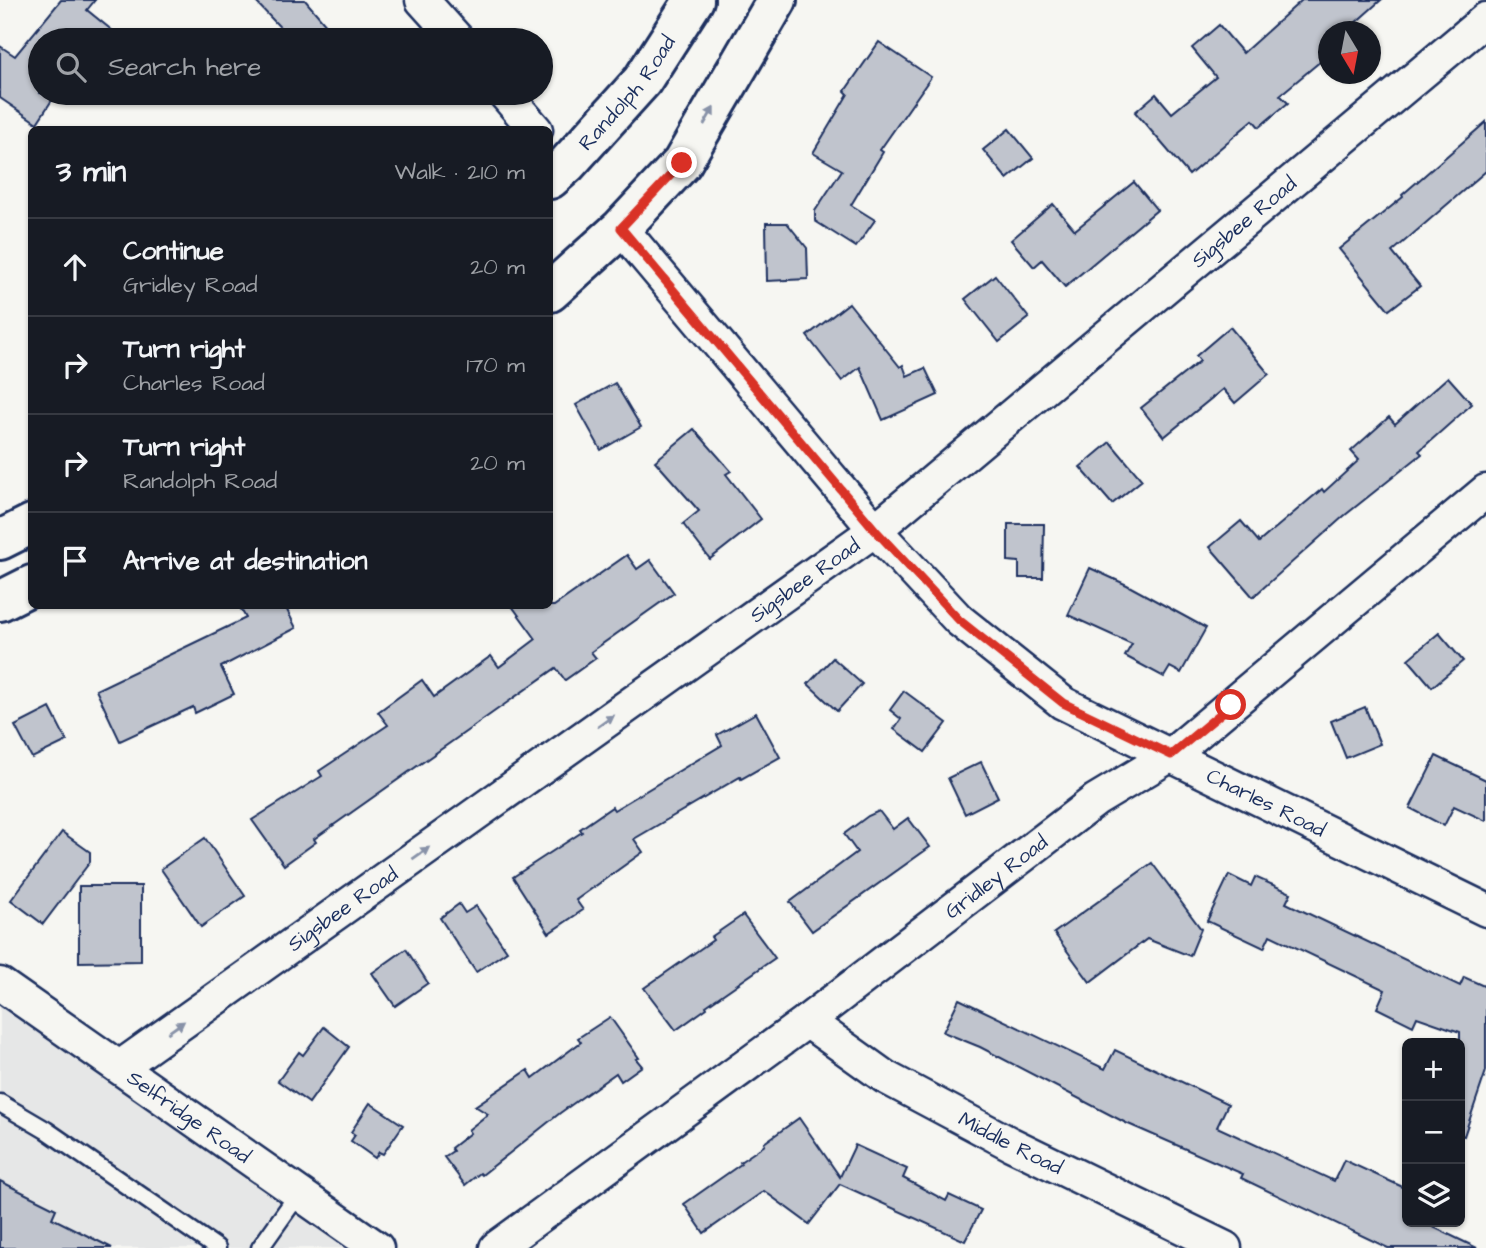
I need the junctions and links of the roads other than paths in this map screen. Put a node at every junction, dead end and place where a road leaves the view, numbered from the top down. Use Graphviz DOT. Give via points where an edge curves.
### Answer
graph roads {
  1 [pos="422,0"];
  2 [pos="694,0"];
  3 [pos="777,0"];
  4 [pos="1486,19"];
  5 [pos="447,28"];
  6 [pos="514,105"];
  7 [pos="533,126"];
  8 [pos="555,163"];
  9 [pos="621,228"];
  10 [pos="553,289"];
  11 [pos="1486,491"];
  12 [pos="28,526"];
  13 [pos="875,530"];
  14 [pos="0,540"];
  15 [pos="28,587"];
  16 [pos="0,601"];
  17 [pos="1171,755"];
  18 [pos="1486,910"];
  19 [pos="0,984"];
  20 [pos="807,1021"];
  21 [pos="120,1067"];
  22 [pos="0,1103"];
  23 [pos="299,1193"];
  24 [pos="217,1248"];
  25 [pos="260,1248"];
  26 [pos="377,1248"];
  27 [pos="496,1248"];
  28 [pos="1225,1248"];
  1 -- 5 [label="street"];
  2 -- 8 [label="main road, Randolph Road" via="642,80"];
  9 -- 3 [label="main road, one-way" via="682,163"];
  4 -- 13 [label="street, Sigsbee Road"];
  6 -- 7 [label="street"];
  9 -- 10 [label="main road"];
  9 -- 13 [label="street, Charles Road"];
  11 -- 17 [label="street, Gridley Road"];
  12 -- 14 [label="main road"];
  13 -- 17 [label="street, Charles Road" via="959,620 1063,703"];
  21 -- 13 [label="street, Sigsbee Road, one-way"];
  15 -- 16 [label="main road"];
  17 -- 18 [label="street, Charles Road"];
  17 -- 20 [label="street, Gridley Road" via="1096,800"];
  19 -- 21 [label="street, Selfridge Road"];
  20 -- 27 [label="street, Gridley Road"];
  20 -- 28 [label="street, Middle Road" via="885,1077"];
  21 -- 23 [label="street, Selfridge Road"];
  22 -- 24 [label="lane"];
  23 -- 25 [label="lane"];
  23 -- 26 [label="street, Selfridge Road"];
}
